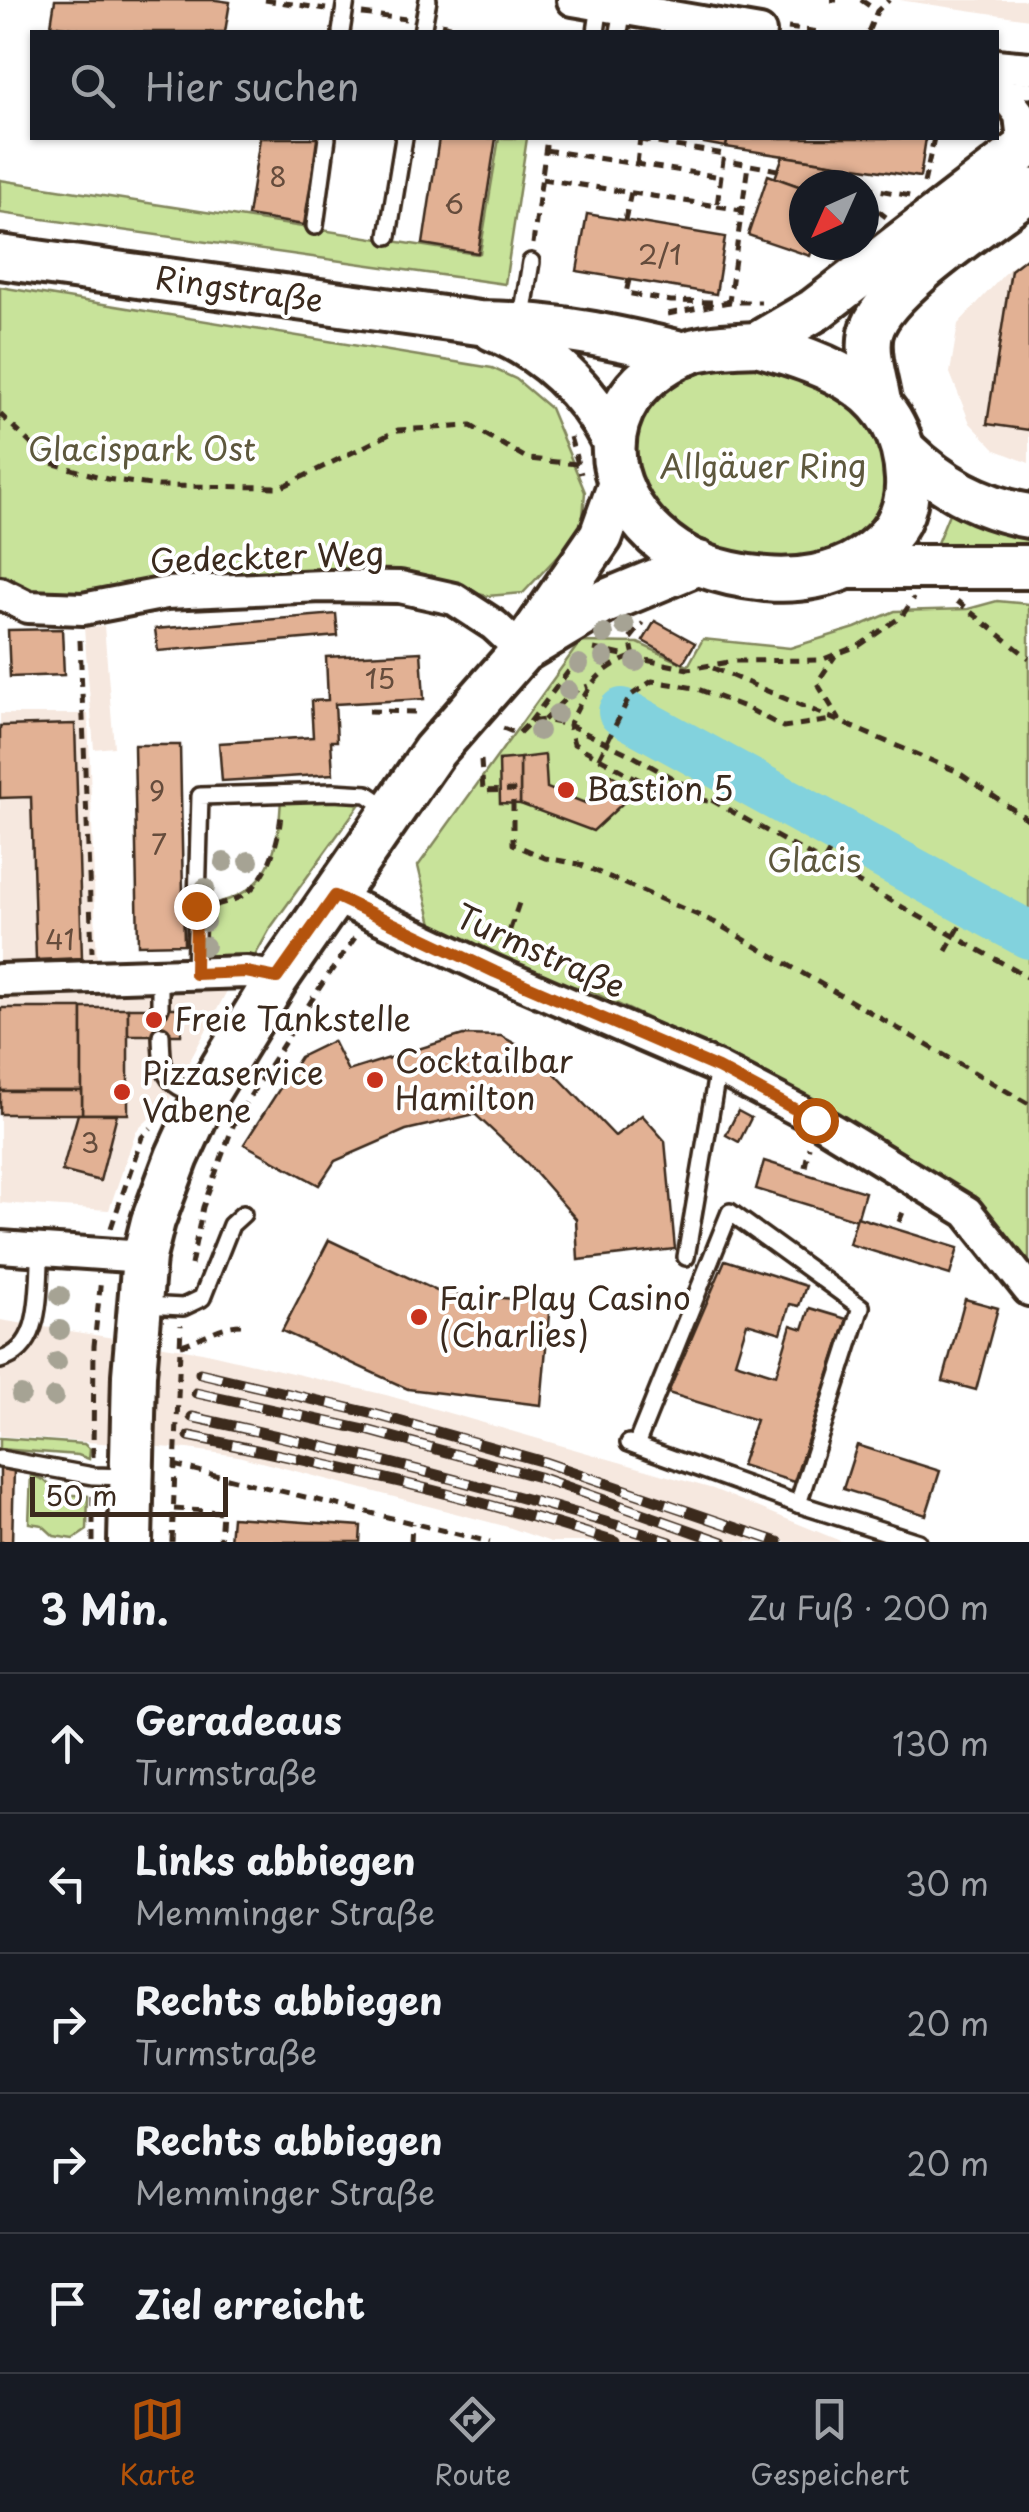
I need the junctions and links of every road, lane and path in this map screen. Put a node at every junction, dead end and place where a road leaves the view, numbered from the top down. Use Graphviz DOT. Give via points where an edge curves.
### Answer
graph roads {
  1 [pos="265,0"];
  2 [pos="346,0"];
  3 [pos="428,0"];
  4 [pos="861,0"];
  5 [pos="889,0"];
  6 [pos="329,9"];
  7 [pos="878,11"];
  8 [pos="602,16"];
  9 [pos="342,30"];
  10 [pos="422,30"];
  11 [pos="740,30"];
  12 [pos="869,30"];
  13 [pos="1029,68"];
  14 [pos="1006,81"];
  15 [pos="327,140"];
  16 [pos="404,140"];
  17 [pos="547,140"];
  18 [pos="640,140"];
  19 [pos="646,140"];
  20 [pos="932,140"];
  21 [pos="545,150"];
  22 [pos="724,160"];
  23 [pos="637,164"];
  24 [pos="748,164"];
  25 [pos="778,170"];
  26 [pos="1027,174"];
  27 [pos="721,177"];
  28 [pos="542,180"];
  29 [pos="879,189"];
  30 [pos="631,192"];
  31 [pos="717,206"];
  32 [pos="741,210"];
  33 [pos="879,212"];
  34 [pos="888,219"];
  35 [pos="625,220"];
  36 [pos="315,226"];
  37 [pos="388,236"];
  38 [pos="0,256"];
  39 [pos="531,262"];
  40 [pos="628,280"];
  41 [pos="776,298"];
  42 [pos="729,302"];
  43 [pos="654,322"];
  44 [pos="479,323"];
  45 [pos="521,323"];
  46 [pos="757,344"];
  47 [pos="685,354"];
  48 [pos="879,402"];
  49 [pos="0,414"];
  50 [pos="613,440"];
  51 [pos="906,452"];
  52 [pos="577,464"];
  53 [pos="619,486"];
  54 [pos="1029,516"];
  55 [pos="699,564"];
  56 [pos="849,567"];
  57 [pos="1029,567"];
  58 [pos="920,591"];
  59 [pos="0,593"];
  60 [pos="955,600"];
  61 [pos="649,617"];
  62 [pos="80,640"];
  63 [pos="522,651"];
  64 [pos="837,654"];
  65 [pos="634,656"];
  66 [pos="1029,658"];
  67 [pos="710,667"];
  68 [pos="591,685"];
  69 [pos="369,712"];
  70 [pos="424,712"];
  71 [pos="839,719"];
  72 [pos="544,720"];
  73 [pos="530,722"];
  74 [pos="569,725"];
  75 [pos="503,728"];
  76 [pos="606,743"];
  77 [pos="599,758"];
  78 [pos="481,760"];
  79 [pos="281,793"];
  80 [pos="720,803"];
  81 [pos="393,812"];
  82 [pos="1029,820"];
  83 [pos="833,846"];
  84 [pos="824,862"];
  85 [pos="815,877"];
  86 [pos="519,902"];
  87 [pos="196,906"];
  88 [pos="353,906"];
  89 [pos="963,921"];
  90 [pos="954,936"];
  91 [pos="946,951"];
  92 [pos="495,972"];
  93 [pos="195,974"];
  94 [pos="160,976"];
  95 [pos="93,978"];
  96 [pos="277,978"];
  97 [pos="1029,978"];
  98 [pos="0,980"];
  99 [pos="160,1008"];
  100 [pos="161,1035"];
  101 [pos="718,1068"];
  102 [pos="193,1093"];
  103 [pos="1029,1104"];
  104 [pos="243,1214"];
  105 [pos="0,1247"];
  106 [pos="41,1250"];
  107 [pos="144,1257"];
  108 [pos="686,1258"];
  109 [pos="1029,1290"];
  110 [pos="140,1304"];
  111 [pos="182,1307"];
  112 [pos="94,1313"];
  113 [pos="241,1325"];
  114 [pos="181,1345"];
  115 [pos="0,1360"];
  116 [pos="0,1459"];
  117 [pos="174,1465"];
  118 [pos="112,1477"];
  119 [pos="798,1504"];
  120 [pos="174,1509"];
  121 [pos="412,1523"];
  122 [pos="93,1542"];
  123 [pos="130,1542"];
  124 [pos="172,1542"];
  125 [pos="220,1542"];
  126 [pos="411,1542"];
  127 [pos="490,1542"];
  128 [pos="918,1542"];
  1 -- 6 [label="path"];
  2 -- 9 [label="lane"];
  3 -- 10 [label="lane"];
  4 -- 7 [label="path"];
  5 -- 7 [label="path"];
  7 -- 12 [label="path"];
  8 -- 11 [label="street"];
  13 -- 14 [label="street"];
  14 -- 26 [label="street" via="1020,115"];
  15 -- 36 [label="lane"];
  16 -- 37 [label="lane"];
  17 -- 21 [label="path"];
  18 -- 23 [label="path"];
  19 -- 22 [label="path" via="724,154"];
  20 -- 29 [label="path" via="923,184 912,196"];
  21 -- 23 [label="path"];
  21 -- 28 [label="path"];
  22 -- 24 [label="path"];
  22 -- 27 [label="path"];
  23 -- 27 [label="path"];
  24 -- 25 [label="path"];
  24 -- 32 [label="path"];
  26 -- 46 [label="main road"];
  26 -- 48 [label="main road" via="882,310 871,334"];
  27 -- 31 [label="path"];
  28 -- 30 [label="path"];
  28 -- 39 [label="path"];
  30 -- 31 [label="path"];
  30 -- 35 [label="path"];
  31 -- 32 [label="path"];
  32 -- 42 [label="path"];
  33 -- 34 [label="path"];
  38 -- 44 [label="main road, Ringstraße"];
  39 -- 45 [label="lane"];
  40 -- 42 [label="path" via="626,293"];
  41 -- 42 [label="path"];
  42 -- 43 [label="path" via="668,313"];
  44 -- 45 [label="main road, Ringstraße"];
  44 -- 50 [label="main road, Ringstraße" via="538,352 586,396"];
  45 -- 47 [label="main road, Ringstraße"];
  46 -- 47 [label="main road"];
  46 -- 48 [label="main road" via="838,371"];
  47 -- 50 [label="main road" via="632,394"];
  48 -- 51 [label="main road"];
  49 -- 52 [label="path" via="51,463 158,486 282,487 398,430 472,426 528,458"];
  50 -- 53 [label="main road"];
  51 -- 54 [label="main road" via="956,491"];
  51 -- 56 [label="main road" via="908,500 896,529"];
  53 -- 55 [label="main road" via="652,531"];
  53 -- 63 [label="main road" via="601,536"];
  55 -- 56 [label="main road" via="784,581"];
  55 -- 63 [label="main road" via="602,604"];
  56 -- 57 [label="main road"];
  58 -- 64 [label="path" via="902,616"];
  59 -- 63 [label="street, Gedeckter Weg" via="28,608 83,609 166,592 400,588 454,599"];
  60 -- 66 [label="path"];
  61 -- 65 [label="path" via="630,639"];
  62 -- 95 [label="path"];
  63 -- 81 [label="main road" via="444,739"];
  64 -- 67 [label="path"];
  64 -- 71 [label="path" via="817,684"];
  65 -- 67 [label="path" via="688,669"];
  65 -- 68 [label="path" via="610,664"];
  65 -- 73 [label="path" via="586,652"];
  67 -- 71 [label="path"];
  68 -- 72 [label="path" via="572,692"];
  68 -- 74 [label="path"];
  69 -- 70 [label="path"];
  71 -- 76 [label="path" via="783,727 695,688 652,681 630,696"];
  71 -- 82 [label="path" via="956,771"];
  72 -- 73 [label="path"];
  72 -- 74 [label="path"];
  73 -- 75 [label="path" via="518,734"];
  74 -- 76 [label="path"];
  74 -- 77 [label="path" via="574,744"];
  76 -- 77 [label="path"];
  76 -- 80 [label="path"];
  77 -- 80 [label="path" via="663,793"];
  78 -- 103 [label="path" via="483,792 513,790 513,844 579,864 714,922"];
  79 -- 81 [label="lane" via="368,794"];
  79 -- 87 [label="path" via="280,824 259,879 245,895"];
  79 -- 87 [label="lane" via="200,796"];
  80 -- 84 [label="path"];
  81 -- 88 [label="main road"];
  83 -- 84 [label="path"];
  84 -- 85 [label="path"];
  84 -- 90 [label="path"];
  86 -- 92 [label="path"];
  87 -- 93 [label="lane"];
  88 -- 92 [label="street, Turmstraße"];
  88 -- 96 [label="main road"];
  88 -- 111 [label="path" via="324,980 236,1118 203,1207"];
  89 -- 90 [label="path"];
  90 -- 91 [label="path"];
  90 -- 97 [label="path"];
  92 -- 101 [label="street, Turmstraße"];
  93 -- 94 [label="street"];
  93 -- 96 [label="street"];
  94 -- 95 [label="street"];
  94 -- 99 [label="lane"];
  95 -- 98 [label="street"];
  96 -- 102 [label="main road"];
  100 -- 102 [label="lane" via="162,1068"];
  101 -- 108 [label="lane"];
  101 -- 109 [label="street, Turmstraße" via="967,1212"];
  102 -- 107 [label="main road"];
  104 -- 111 [label="lane" via="231,1224 202,1298"];
  105 -- 106 [label="street"];
  106 -- 107 [label="street"];
  106 -- 115 [label="lane" via="31,1337 19,1353"];
  107 -- 110 [label="main road"];
  110 -- 111 [label="lane"];
  110 -- 118 [label="main road" via="134,1375"];
  111 -- 114 [label="path"];
  112 -- 118 [label="path" via="91,1427"];
  113 -- 114 [label="path" via="225,1325"];
  114 -- 117 [label="path"];
  116 -- 118 [label="lane"];
  117 -- 120 [label="path"];
  117 -- 121 [label="path"];
  118 -- 122 [label="path"];
  118 -- 123 [label="main road"];
  119 -- 119 [label="lane" via="631,1444 730,1212 861,1307"];
  119 -- 128 [label="lane"];
  120 -- 124 [label="path"];
  120 -- 125 [label="path" via="222,1512"];
  121 -- 126 [label="path"];
  121 -- 127 [label="path"];
}
